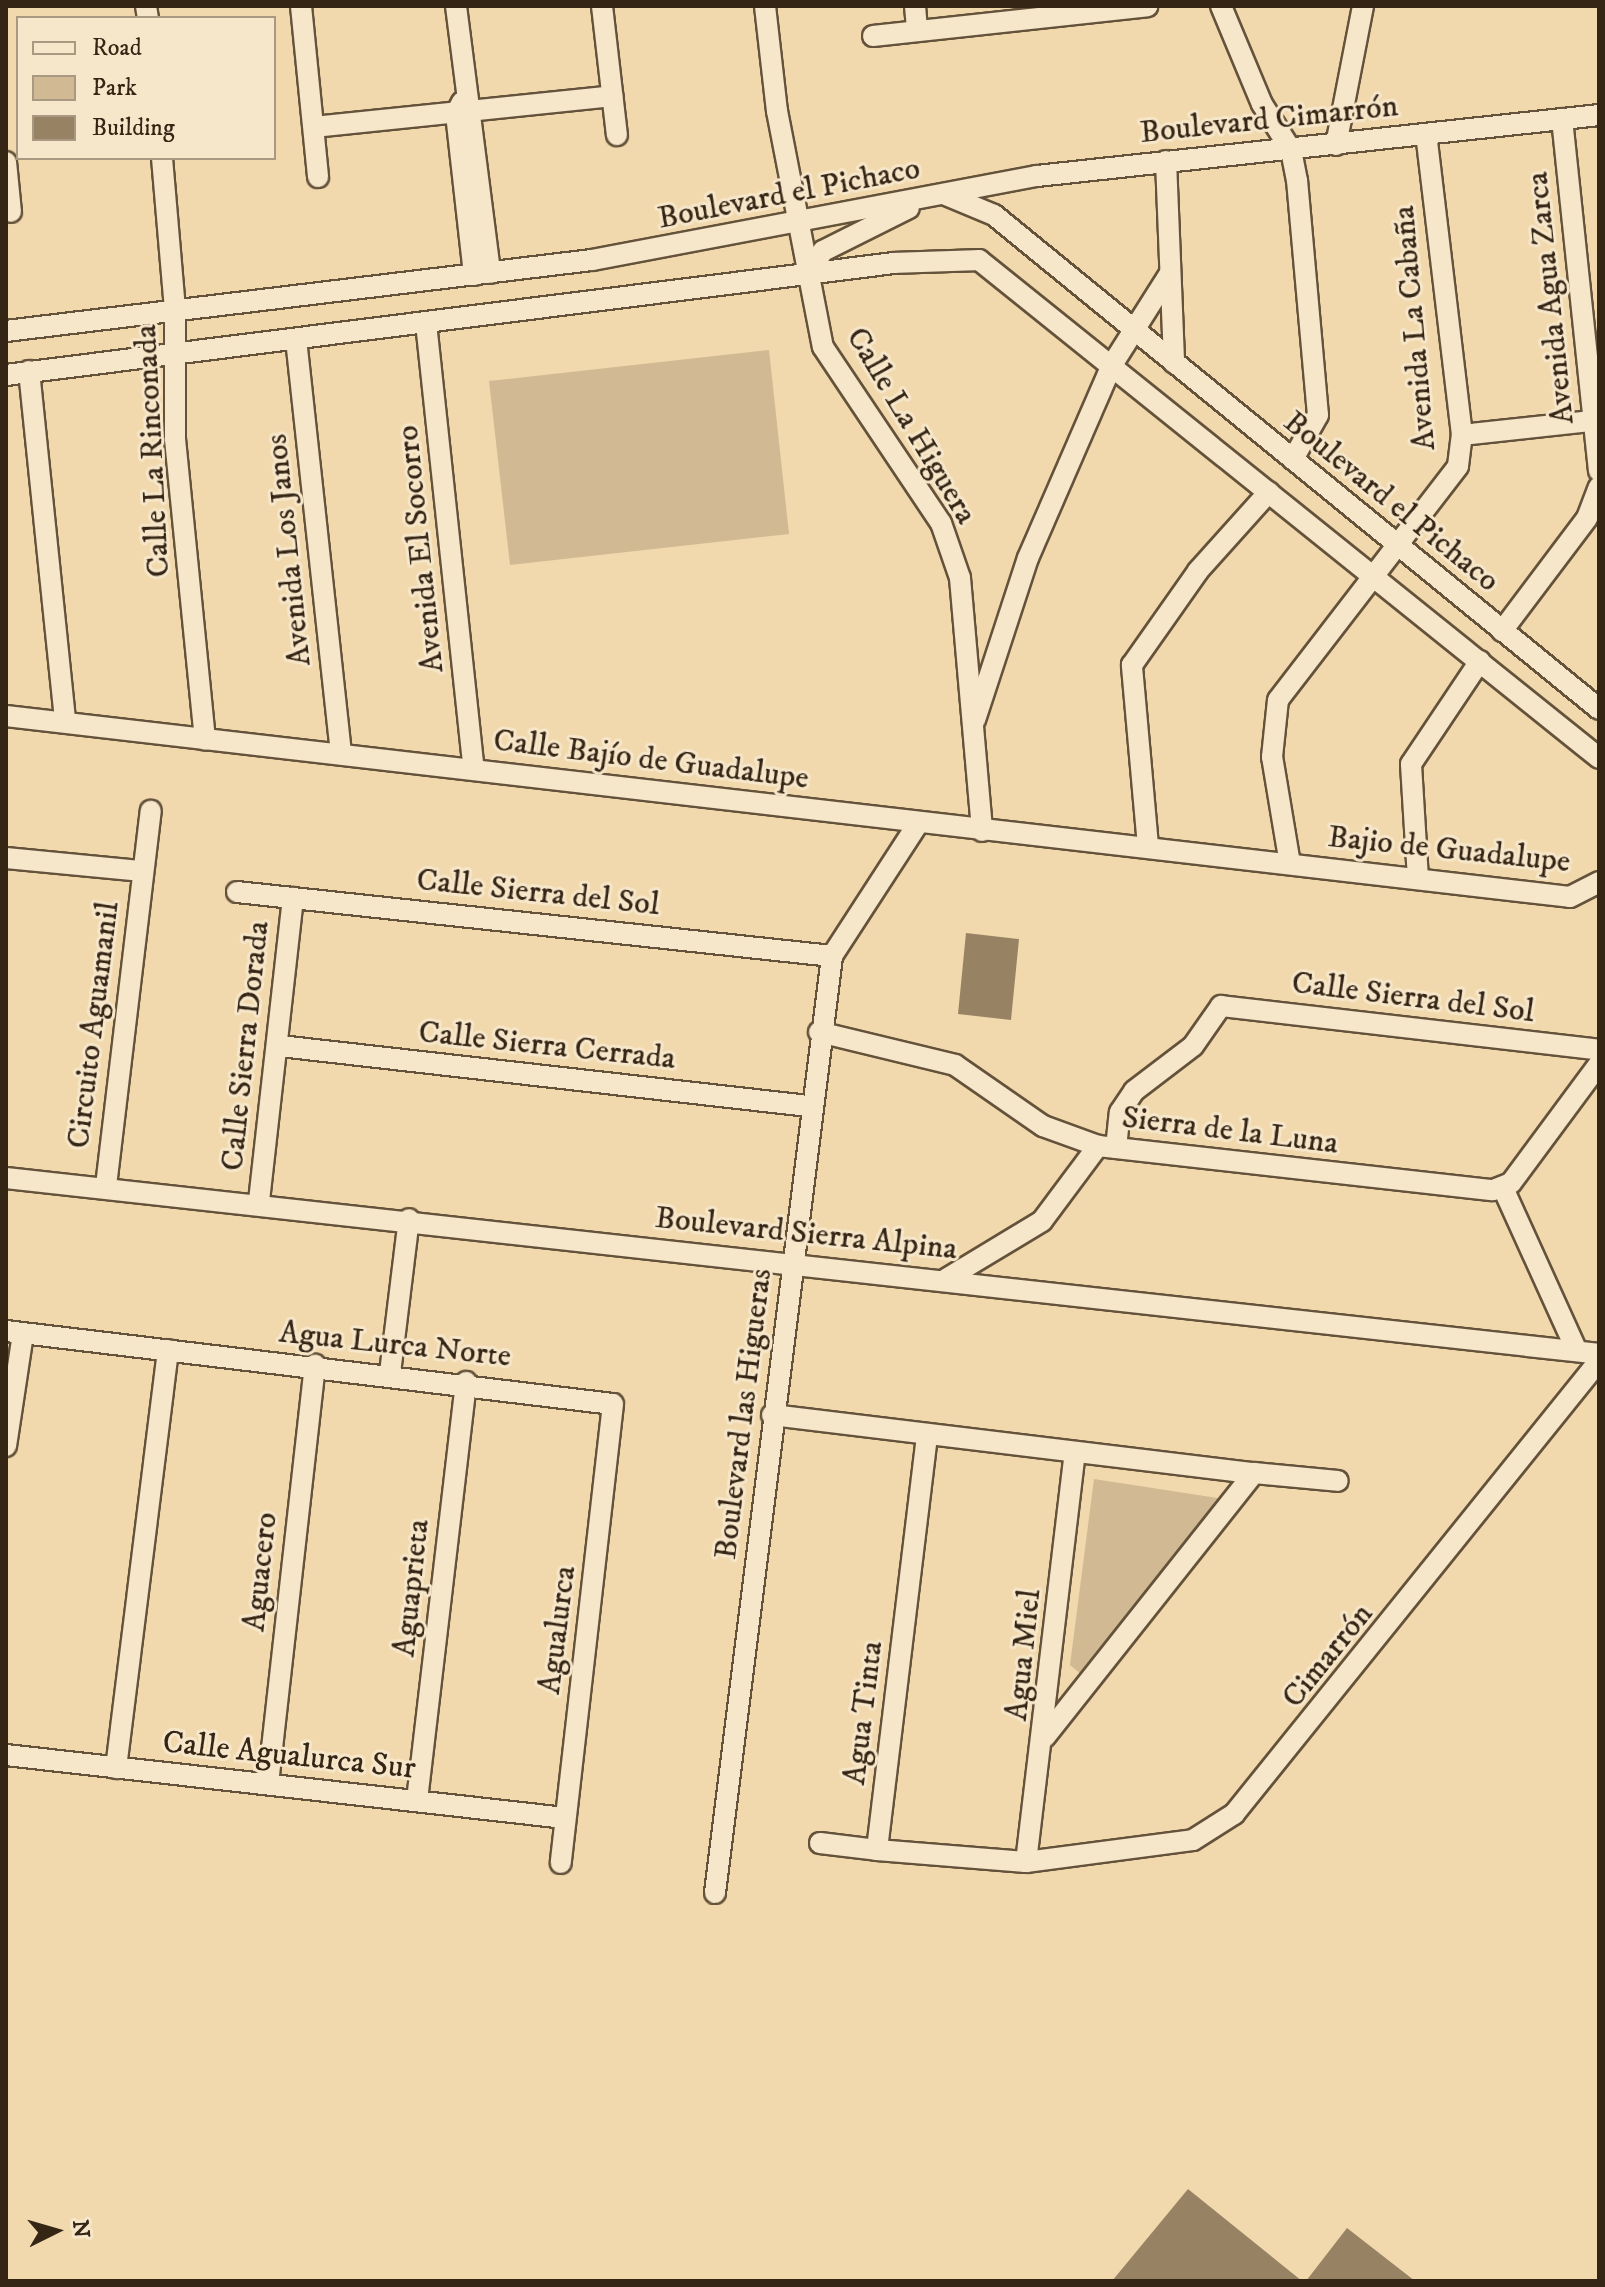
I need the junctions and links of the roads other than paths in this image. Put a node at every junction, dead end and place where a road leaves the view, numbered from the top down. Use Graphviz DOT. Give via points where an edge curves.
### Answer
graph roads {
  1 [pos="301,6"];
  2 [pos="456,6"];
  3 [pos="602,6"];
  4 [pos="765,6"];
  5 [pos="915,6"];
  6 [pos="1147,6"];
  7 [pos="1221,6"];
  8 [pos="1363,6"];
  9 [pos="1067,11"];
  10 [pos="917,31"];
  11 [pos="873,36"];
  12 [pos="612,96"];
  13 [pos="464,108"];
  14 [pos="1599,115"];
  15 [pos="1562,119"];
  16 [pos="314,127"];
  17 [pos="1426,134"];
  18 [pos="617,135"];
  19 [pos="1336,145"];
  20 [pos="1291,150"];
  21 [pos="162,160"];
  22 [pos="1166,161"];
  23 [pos="6,162"];
  24 [pos="6,171"];
  25 [pos="318,177"];
  26 [pos="946,195"];
  27 [pos="925,200"];
  28 [pos="11,212"];
  29 [pos="801,225"];
  30 [pos="809,273"];
  31 [pos="482,274"];
  32 [pos="1169,275"];
  33 [pos="175,310"];
  34 [pos="426,323"];
  35 [pos="1133,330"];
  36 [pos="6,331"];
  37 [pos="296,339"];
  38 [pos="175,355"];
  39 [pos="1174,363"];
  40 [pos="1112,365"];
  41 [pos="29,371"];
  42 [pos="6,375"];
  43 [pos="1597,420"];
  44 [pos="1462,435"];
  45 [pos="1293,459"];
  46 [pos="1599,471"];
  47 [pos="1599,487"];
  48 [pos="1269,492"];
  49 [pos="1401,547"];
  50 [pos="1374,577"];
  51 [pos="1502,631"];
  52 [pos="1480,661"];
  53 [pos="1599,709"];
  54 [pos="6,716"];
  55 [pos="65,722"];
  56 [pos="972,732"];
  57 [pos="205,740"];
  58 [pos="341,754"];
  59 [pos="1599,758"];
  60 [pos="474,769"];
  61 [pos="151,811"];
  62 [pos="917,825"];
  63 [pos="982,831"];
  64 [pos="1148,846"];
  65 [pos="6,858"];
  66 [pos="1290,864"];
  67 [pos="142,871"];
  68 [pos="1418,879"];
  69 [pos="1599,882"];
  70 [pos="237,892"];
  71 [pos="293,898"];
  72 [pos="832,956"];
  73 [pos="819,1032"];
  74 [pos="280,1046"];
  75 [pos="1599,1050"];
  76 [pos="1599,1064"];
  77 [pos="808,1106"];
  78 [pos="1107,1147"];
  79 [pos="6,1178"];
  80 [pos="106,1186"];
  81 [pos="1503,1188"];
  82 [pos="259,1201"];
  83 [pos="409,1219"];
  84 [pos="791,1262"];
  85 [pos="946,1279"];
  86 [pos="15,1332"];
  87 [pos="168,1350"];
  88 [pos="1577,1351"];
  89 [pos="1599,1354"];
  90 [pos="1599,1361"];
  91 [pos="315,1365"];
  92 [pos="390,1373"];
  93 [pos="466,1382"];
  94 [pos="613,1404"];
  95 [pos="772,1415"];
  96 [pos="927,1436"];
  97 [pos="6,1446"];
  98 [pos="1075,1453"];
  99 [pos="1254,1473"];
  100 [pos="1338,1481"];
  101 [pos="1045,1737"];
  102 [pos="6,1755"];
  103 [pos="116,1768"];
  104 [pos="268,1784"];
  105 [pos="417,1800"];
  106 [pos="565,1818"];
  107 [pos="820,1843"];
  108 [pos="877,1850"];
  109 [pos="1026,1862"];
  110 [pos="561,1863"];
  111 [pos="715,1893"];
  1 -- 16 [label="street"];
  2 -- 13 [label="street"];
  3 -- 12 [label="street"];
  4 -- 29 [label="street, Calle La Higuera"];
  5 -- 10 [label="street"];
  6 -- 9 [label="street"];
  7 -- 20 [label="street" via="1262,104"];
  8 -- 19 [label="street"];
  9 -- 10 [label="street"];
  10 -- 11 [label="street"];
  12 -- 13 [label="street"];
  12 -- 18 [label="street"];
  13 -- 16 [label="street"];
  13 -- 31 [label="street"];
  14 -- 15 [label="street, Boulevard Cimarrón"];
  15 -- 17 [label="street, Boulevard Cimarrón"];
  15 -- 43 [label="street, Avenida Agua Zarca"];
  16 -- 25 [label="street"];
  17 -- 19 [label="street, Boulevard Cimarrón"];
  17 -- 44 [label="street, Avenida La Cabaña"];
  19 -- 20 [label="street, Boulevard Cimarrón"];
  20 -- 22 [label="street, Boulevard Cimarrón"];
  20 -- 45 [label="street" via="1318,415"];
  21 -- 33 [label="street, Calle La Rinconada"];
  22 -- 26 [label="street, Boulevard Cimarrón"];
  22 -- 32 [label="street"];
  23 -- 24 [label="street"];
  24 -- 28 [label="street"];
  26 -- 27 [label="street, Boulevard el Pichaco"];
  26 -- 35 [label="street, Boulevard el Pichaco" via="994,215"];
  27 -- 29 [label="street, Boulevard el Pichaco"];
  27 -- 30 [label="street" via="823,251"];
  29 -- 30 [label="street, Calle La Higuera"];
  29 -- 31 [label="street, Boulevard el Pichaco"];
  30 -- 34 [label="street"];
  30 -- 40 [label="street" via="979,260"];
  30 -- 56 [label="street, Calle La Higuera" via="823,347 941,523 960,578"];
  31 -- 33 [label="street, Boulevard el Pichaco"];
  32 -- 35 [label="street"];
  32 -- 39 [label="street"];
  33 -- 36 [label="street, Boulevard el Pichaco"];
  33 -- 38 [label="street, Calle La Rinconada"];
  34 -- 37 [label="street"];
  34 -- 60 [label="street, Avenida El Socorro"];
  35 -- 39 [label="street, Boulevard el Pichaco"];
  35 -- 40 [label="street"];
  37 -- 38 [label="street"];
  37 -- 58 [label="street, Avenida Los Janos"];
  38 -- 41 [label="street"];
  38 -- 57 [label="street, Calle La Rinconada" via="175,439"];
  39 -- 45 [label="street, Boulevard el Pichaco"];
  40 -- 48 [label="street"];
  40 -- 56 [label="street" via="1028,558"];
  41 -- 42 [label="street"];
  41 -- 55 [label="street"];
  43 -- 44 [label="street"];
  43 -- 46 [label="street, Avenida Agua Zarca"];
  44 -- 49 [label="street, Avenida La Cabaña" via="1449,483"];
  45 -- 49 [label="street, Boulevard el Pichaco"];
  47 -- 51 [label="street" via="1587,518"];
  48 -- 50 [label="street"];
  48 -- 64 [label="street" via="1198,571 1132,665"];
  49 -- 50 [label="street, Avenida La Cabaña"];
  49 -- 51 [label="street, Boulevard el Pichaco"];
  50 -- 52 [label="street"];
  50 -- 66 [label="street, Avenida La Cabaña" via="1278,700 1272,757"];
  51 -- 53 [label="street, Boulevard el Pichaco"];
  52 -- 59 [label="street"];
  52 -- 68 [label="street" via="1411,764"];
  54 -- 55 [label="street, Calle Bajío de Guadalupe"];
  55 -- 57 [label="street, Calle Bajío de Guadalupe"];
  56 -- 63 [label="street, Calle La Higuera"];
  57 -- 58 [label="street, Calle Bajío de Guadalupe"];
  58 -- 60 [label="street, Calle Bajío de Guadalupe"];
  60 -- 62 [label="street, Calle Bajío de Guadalupe"];
  61 -- 67 [label="street, Circuito Aguamanil"];
  62 -- 63 [label="street, Calle Bajío de Guadalupe"];
  62 -- 72 [label="street, Boulevard las Higueras"];
  63 -- 64 [label="street, Calle Bajío de Guadalupe"];
  64 -- 66 [label="street, Calle Bajío de Guadalupe"];
  65 -- 67 [label="street, Circuito Aguamanil"];
  66 -- 68 [label="street, Bajio de Guadalupe"];
  67 -- 80 [label="street, Circuito Aguamanil"];
  68 -- 69 [label="street, Bajio de Guadalupe" via="1570,897"];
  70 -- 71 [label="street, Calle Sierra del Sol"];
  71 -- 72 [label="street, Calle Sierra del Sol"];
  71 -- 74 [label="street, Calle Sierra Dorada"];
  72 -- 73 [label="street, Boulevard las Higueras"];
  73 -- 77 [label="street, Boulevard las Higueras"];
  73 -- 78 [label="street, Sierra de la Luna" via="955,1065 1043,1126"];
  74 -- 77 [label="street, Calle Sierra Cerrada"];
  74 -- 82 [label="street, Calle Sierra Dorada"];
  75 -- 78 [label="street, Calle Sierra del Sol" via="1221,1006 1193,1046 1134,1091"];
  76 -- 81 [label="street"];
  77 -- 84 [label="street, Boulevard las Higueras"];
  78 -- 81 [label="street, Sierra de la Luna"];
  78 -- 85 [label="street" via="1042,1221"];
  79 -- 80 [label="street, Boulevard Sierra Alpina"];
  80 -- 82 [label="street, Boulevard Sierra Alpina"];
  81 -- 88 [label="street"];
  82 -- 83 [label="street, Boulevard Sierra Alpina"];
  83 -- 84 [label="street, Boulevard Sierra Alpina"];
  83 -- 92 [label="street"];
  84 -- 85 [label="street, Boulevard Sierra Alpina"];
  84 -- 95 [label="street, Boulevard las Higueras"];
  85 -- 88 [label="street, Boulevard Sierra Alpina"];
  86 -- 87 [label="street, Agua Lurca Norte"];
  86 -- 97 [label="street"];
  87 -- 91 [label="street, Agua Lurca Norte"];
  87 -- 103 [label="street"];
  88 -- 89 [label="street, Boulevard Sierra Alpina"];
  90 -- 109 [label="street, Cimarrón" via="1234,1814 1193,1840"];
  91 -- 92 [label="street, Agua Lurca Norte"];
  91 -- 104 [label="street, Aguacero"];
  92 -- 93 [label="street, Agua Lurca Norte"];
  93 -- 94 [label="street, Agua Lurca Norte"];
  93 -- 105 [label="street, Aguaprieta"];
  94 -- 106 [label="street, Agualurca"];
  95 -- 96 [label="street"];
  95 -- 111 [label="street, Boulevard las Higueras"];
  96 -- 98 [label="street"];
  96 -- 108 [label="street, Agua Tinta"];
  98 -- 99 [label="street"];
  98 -- 101 [label="street, Agua Miel"];
  99 -- 100 [label="street"];
  99 -- 101 [label="street"];
  101 -- 109 [label="street, Agua Miel"];
  102 -- 103 [label="street, Calle Agualurca Sur"];
  103 -- 104 [label="street, Calle Agualurca Sur"];
  104 -- 105 [label="street, Calle Agualurca Sur"];
  105 -- 106 [label="street, Calle Agualurca Sur"];
  106 -- 110 [label="street, Agualurca"];
  107 -- 108 [label="street"];
  108 -- 109 [label="street"];
}
